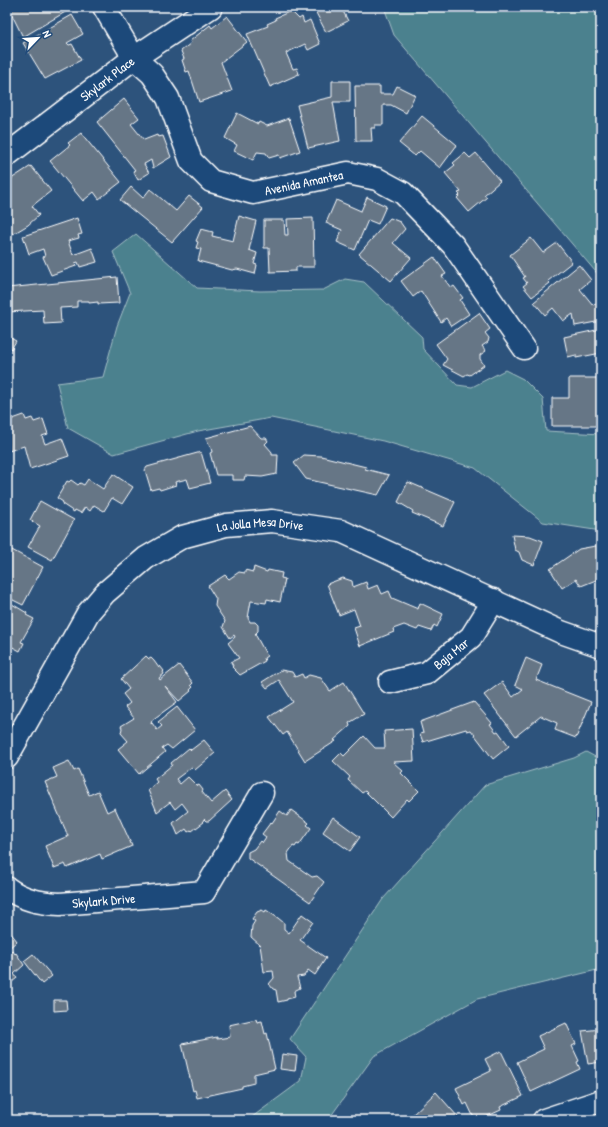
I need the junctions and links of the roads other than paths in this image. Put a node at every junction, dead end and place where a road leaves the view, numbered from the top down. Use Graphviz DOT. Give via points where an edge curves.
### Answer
graph roads {
  1 [pos="104,7"];
  2 [pos="211,7"];
  3 [pos="134,58"];
  4 [pos="7,155"];
  5 [pos="524,348"];
  6 [pos="494,600"];
  7 [pos="601,646"];
  8 [pos="390,682"];
  9 [pos="7,757"];
  10 [pos="262,792"];
  11 [pos="7,888"];
  12 [pos="601,1101"];
  13 [pos="544,1120"];
  1 -- 3 [label="street, Avenida Amantea"];
  2 -- 3 [label="street, Skylark Place"];
  3 -- 4 [label="street, Skylark Place"];
  3 -- 5 [label="street, Avenida Amantea" via="152,74 168,98 191,161 211,181 253,193 348,173 377,179 403,192 453,244"];
  6 -- 7 [label="street, La Jolla Mesa Drive" via="561,632"];
  6 -- 8 [label="street, Baja Mar" via="471,637 427,673"];
  6 -- 9 [label="street, La Jolla Mesa Drive" via="340,531 272,521 226,525 182,537 146,558 105,593 88,613"];
  10 -- 11 [label="street, Skylark Drive" via="204,892 60,904 37,902"];
  12 -- 13 [label="street"];
}
